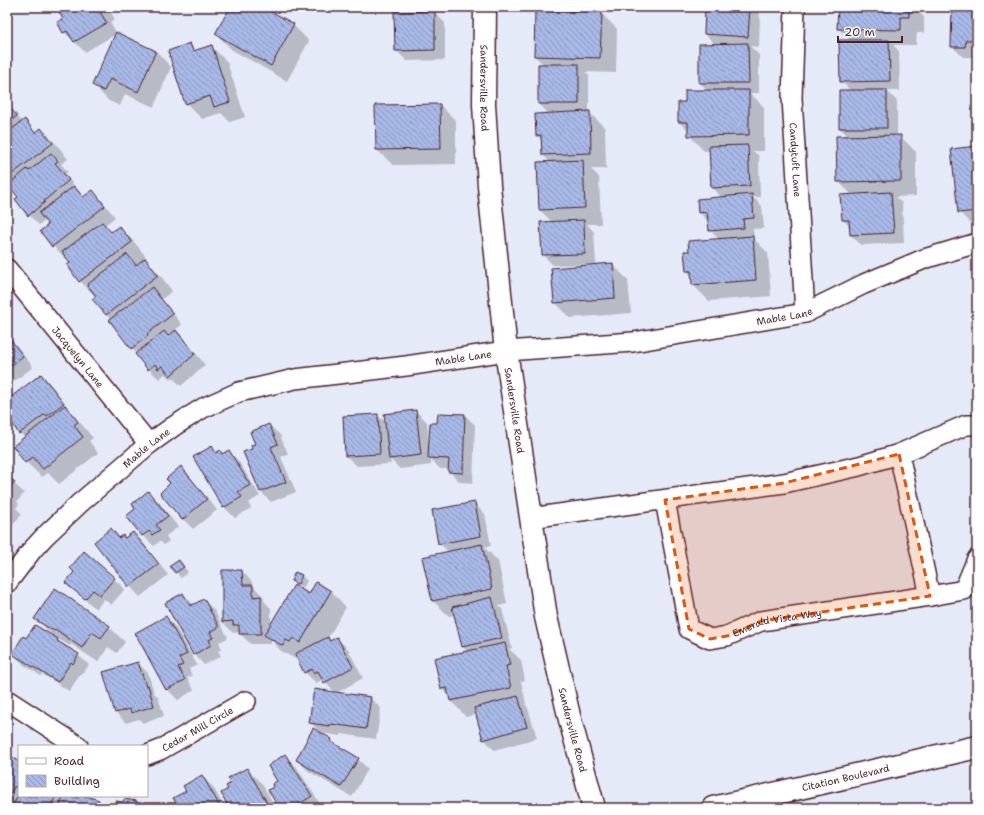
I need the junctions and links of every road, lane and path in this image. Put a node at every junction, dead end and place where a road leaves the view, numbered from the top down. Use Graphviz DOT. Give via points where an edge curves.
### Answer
graph roads {
  1 [pos="485,7"];
  2 [pos="795,7"];
  3 [pos="977,243"];
  4 [pos="7,269"];
  5 [pos="805,314"];
  6 [pos="506,351"];
  7 [pos="977,425"];
  8 [pos="149,444"];
  9 [pos="899,454"];
  10 [pos="665,500"];
  11 [pos="530,518"];
  12 [pos="977,559"];
  13 [pos="7,584"];
  14 [pos="930,596"];
  15 [pos="7,700"];
  16 [pos="246,701"];
  17 [pos="76,745"];
  18 [pos="977,747"];
  19 [pos="148,755"];
  20 [pos="594,808"];
  21 [pos="713,808"];
  1 -- 6 [label="street, Sandersville Road" via="484,104 488,179"];
  2 -- 5 [label="street, Candytuft Lane" via="792,98"];
  3 -- 5 [label="street, Mable Lane" via="924,259 864,284"];
  4 -- 8 [label="street, Jacquelyn Lane"];
  5 -- 6 [label="street, Mable Lane" via="633,342"];
  6 -- 8 [label="street, Mable Lane" via="295,379 239,392 204,408"];
  6 -- 11 [label="street, Sandersville Road"];
  7 -- 9 [label="street" via="966,425"];
  8 -- 13 [label="street, Mable Lane" via="51,530"];
  9 -- 10 [label="street" via="784,483"];
  9 -- 14 [label="street"];
  10 -- 11 [label="street"];
  10 -- 14 [label="street, Emerald Vista Way" via="690,629 710,639 727,636 761,621"];
  11 -- 20 [label="street, Sandersville Road" via="546,617"];
  12 -- 14 [label="street, Emerald Vista Way" via="964,590"];
  15 -- 17 [label="street"];
  16 -- 19 [label="street, Cedar Mill Circle"];
  18 -- 21 [label="street, Citation Boulevard"];
}
